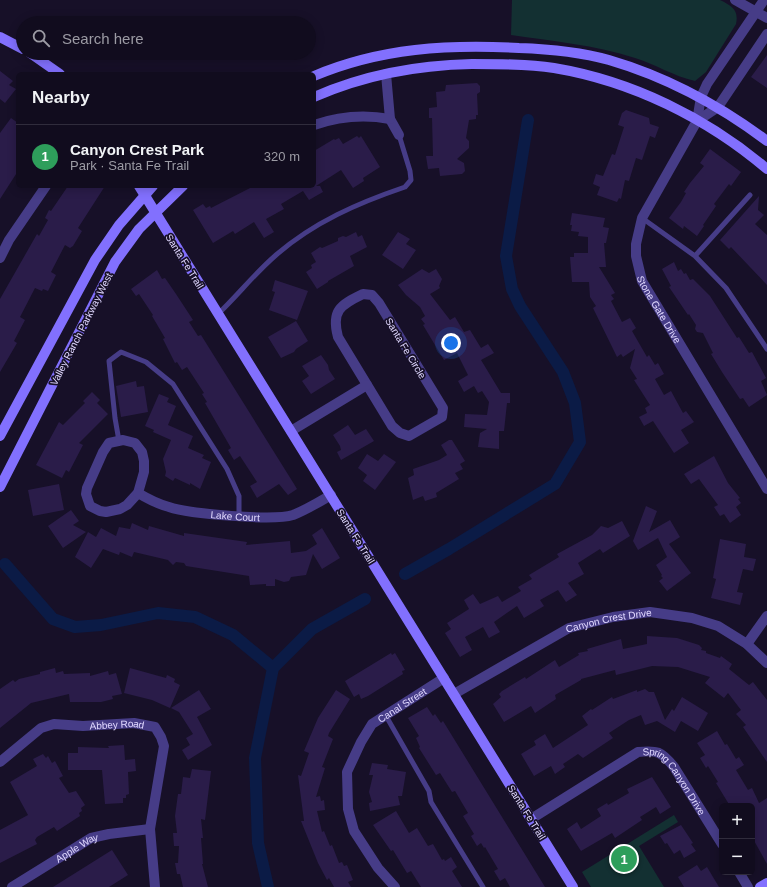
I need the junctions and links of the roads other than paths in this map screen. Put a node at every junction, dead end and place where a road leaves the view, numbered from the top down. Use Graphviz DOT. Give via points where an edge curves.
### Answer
graph roads {
  1 [pos="735,0"];
  2 [pos="764,0"];
  3 [pos="756,12"];
  4 [pos="767,18"];
  5 [pos="767,34"];
  6 [pos="0,37"];
  7 [pos="16,45"];
  8 [pos="40,60"];
  9 [pos="57,72"];
  10 [pos="386,74"];
  11 [pos="316,75"];
  12 [pos="316,96"];
  13 [pos="700,97"];
  14 [pos="718,107"];
  15 [pos="390,119"];
  16 [pos="697,121"];
  17 [pos="316,124"];
  18 [pos="398,135"];
  19 [pos="767,141"];
  20 [pos="767,169"];
  21 [pos="45,188"];
  22 [pos="181,188"];
  23 [pos="141,190"];
  24 [pos="750,195"];
  25 [pos="155,212"];
  26 [pos="642,218"];
  27 [pos="695,256"];
  28 [pos="0,258"];
  29 [pos="218,314"];
  30 [pos="767,349"];
  31 [pos="367,385"];
  32 [pos="291,431"];
  33 [pos="0,436"];
  34 [pos="119,441"];
  35 [pos="0,487"];
  36 [pos="767,489"];
  37 [pos="138,493"];
  38 [pos="331,495"];
  39 [pos="239,515"];
  40 [pos="767,616"];
  41 [pos="747,644"];
  42 [pos="767,663"];
  43 [pos="444,678"];
  44 [pos="454,694"];
  45 [pos="386,716"];
  46 [pos="0,762"];
  47 [pos="531,819"];
  48 [pos="150,829"];
  49 [pos="719,839"];
  50 [pos="741,875"];
  51 [pos="767,883"];
  52 [pos="12,887"];
  53 [pos="155,887"];
  54 [pos="395,887"];
  55 [pos="483,887"];
  56 [pos="573,887"];
  57 [pos="748,887"];
  58 [pos="760,887"];
  1 -- 3 [label="street"];
  2 -- 3 [label="street, Stone Gate Drive"];
  3 -- 4 [label="street"];
  3 -- 13 [label="street, Stone Gate Drive"];
  5 -- 14 [label="street, Stone Gate Drive"];
  6 -- 7 [label="main road"];
  8 -- 9 [label="main road"];
  10 -- 12 [label="main road" via="354,82"];
  10 -- 15 [label="street"];
  10 -- 16 [label="main road" via="446,65 511,64 554,68 623,86 669,105"];
  11 -- 13 [label="main road" via="351,63 408,50 476,46 558,50 609,60 666,81"];
  13 -- 14 [label="main road"];
  13 -- 16 [label="street, Stone Gate Drive"];
  14 -- 16 [label="street, Stone Gate Drive"];
  14 -- 19 [label="main road"];
  15 -- 17 [label="street" via="358,115"];
  15 -- 18 [label="street"];
  16 -- 20 [label="main road" via="746,151"];
  16 -- 26 [label="street, Stone Gate Drive"];
  18 -- 29 [label="lane" via="410,171 411,180 405,187 348,208 307,231 276,255"];
  21 -- 28 [label="street" via="9,240"];
  22 -- 25 [label="main road, Valley Ranch Parkway West"];
  23 -- 25 [label="main road, Santa Fe Trail"];
  23 -- 33 [label="main road, Valley Ranch Parkway West" via="95,260"];
  24 -- 27 [label="lane"];
  25 -- 29 [label="main road, Santa Fe Trail"];
  25 -- 35 [label="main road, Valley Ranch Parkway West" via="115,262"];
  26 -- 27 [label="lane"];
  26 -- 36 [label="street, Stone Gate Drive" via="636,244 642,280"];
  27 -- 30 [label="lane" via="726,288"];
  29 -- 32 [label="main road, Santa Fe Trail"];
  31 -- 31 [label="street, Santa Fe Circle" via="392,426 400,433 409,436 442,417 443,408 379,303 372,295 363,294 352,299 337,312 334,322 338,337"];
  31 -- 32 [label="street"];
  32 -- 38 [label="main road, Santa Fe Trail"];
  34 -- 37 [label="street" via="135,443 144,456 144,472"];
  34 -- 37 [label="street" via="109,443 103,452 87,488 87,500 90,506 106,512 127,505"];
  34 -- 39 [label="lane" via="114,418 109,361 121,352 146,362 173,384 227,469 239,496"];
  37 -- 39 [label="street, Lake Court" via="170,508"];
  38 -- 39 [label="street, Lake Court" via="307,509 284,517"];
  38 -- 43 [label="main road, Santa Fe Trail"];
  40 -- 41 [label="street"];
  41 -- 42 [label="street, Canyon Crest Drive"];
  41 -- 44 [label="street, Canyon Crest Drive" via="718,626 692,618 650,612 613,617 569,628"];
  43 -- 44 [label="main road, Santa Fe Trail"];
  43 -- 45 [label="street, Canal Street"];
  44 -- 47 [label="main road, Santa Fe Trail"];
  45 -- 54 [label="street, Canal Street" via="372,724 347,772 348,809 360,843"];
  45 -- 55 [label="lane" via="429,791 431,802"];
  46 -- 48 [label="street, Abbey Road" via="41,728 54,724 84,726 134,723 155,727 164,746"];
  47 -- 49 [label="street, Spring Canyon Drive" via="638,752 654,750 665,756 674,766"];
  47 -- 56 [label="main road, Santa Fe Trail"];
  48 -- 52 [label="street, Apple Way" via="91,838"];
  48 -- 53 [label="street, Abbey Road"];
  50 -- 57 [label="street"];
  51 -- 58 [label="main road"];
}
